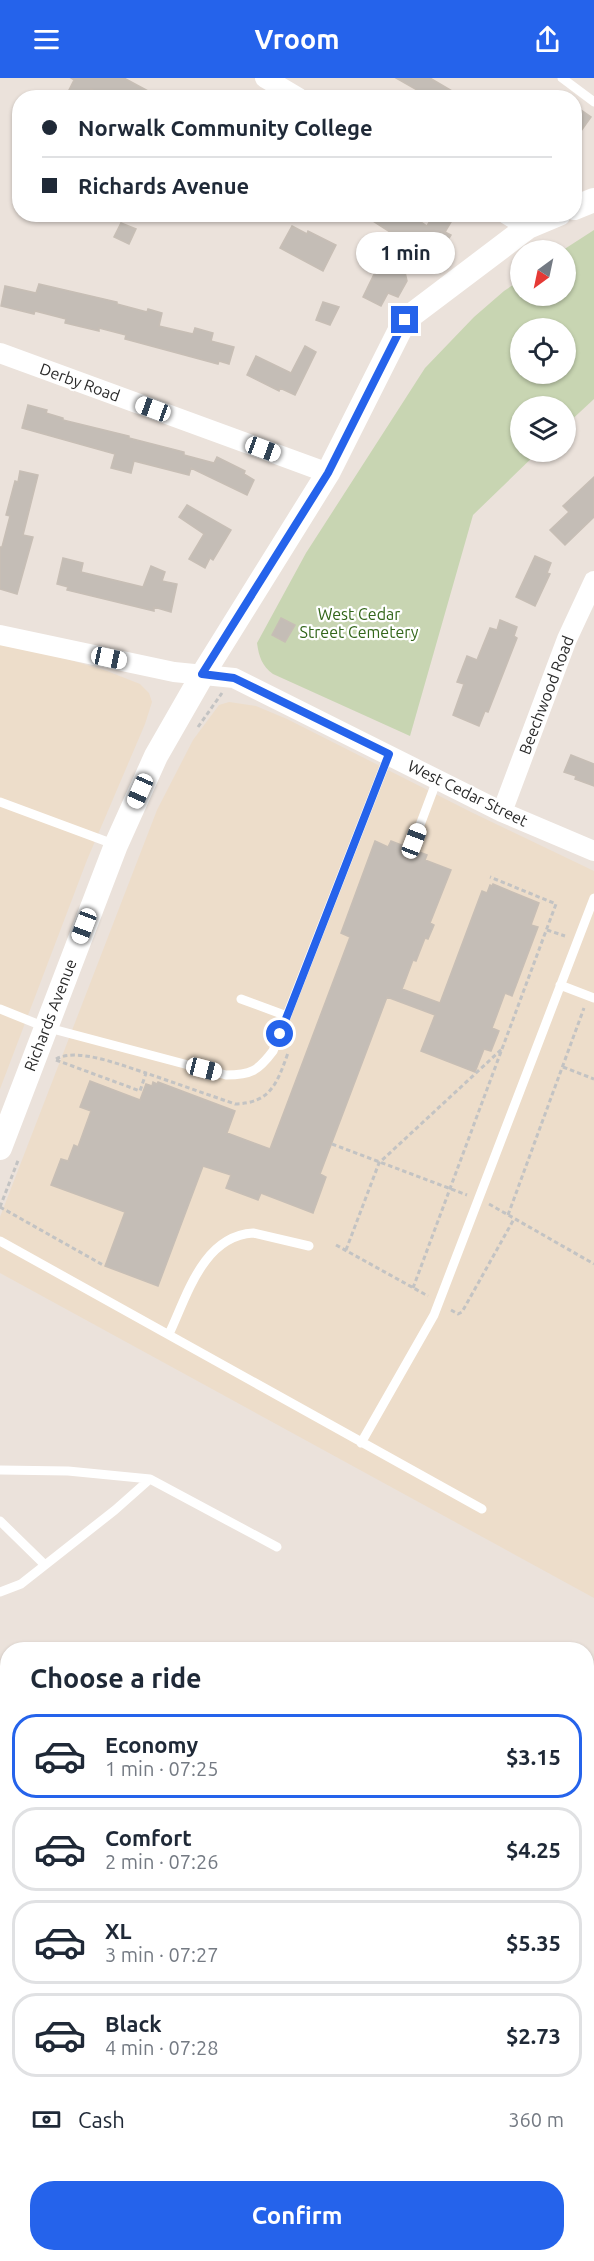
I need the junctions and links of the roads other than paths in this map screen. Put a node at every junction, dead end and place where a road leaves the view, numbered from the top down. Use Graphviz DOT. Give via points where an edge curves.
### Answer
graph roads {
  1 [pos="265,78"];
  2 [pos="562,78"];
  3 [pos="285,90"];
  4 [pos="578,90"];
  5 [pos="520,222"];
  6 [pos="540,222"];
  7 [pos="528,227"];
  8 [pos="0,353"];
  9 [pos="328,473"];
  10 [pos="594,581"];
  11 [pos="0,635"];
  12 [pos="202,674"];
  13 [pos="389,754"];
  14 [pos="437,780"];
  15 [pos="0,802"];
  16 [pos="502,812"];
  17 [pos="414,841"];
  18 [pos="116,845"];
  19 [pos="594,851"];
  20 [pos="594,898"];
  21 [pos="560,985"];
  22 [pos="591,997"];
  23 [pos="241,999"];
  24 [pos="0,1009"];
  25 [pos="287,1016"];
  26 [pos="45,1027"];
  27 [pos="10,1151"];
  28 [pos="0,1241"];
  29 [pos="309,1246"];
  30 [pos="168,1334"];
  31 [pos="361,1443"];
  32 [pos="0,1470"];
  33 [pos="150,1479"];
  34 [pos="482,1509"];
  35 [pos="0,1521"];
  36 [pos="277,1546"];
  37 [pos="45,1565"];
  38 [pos="0,1592"];
  1 -- 3 [label="street"];
  2 -- 4 [label="lane"];
  5 -- 7 [label="street"];
  6 -- 7 [label="street, Richards Avenue"];
  7 -- 9 [label="street, Richards Avenue" via="405,320"];
  8 -- 9 [label="street, Derby Road"];
  9 -- 12 [label="street, Richards Avenue"];
  10 -- 16 [label="street, Beechwood Road" via="567,639"];
  11 -- 12 [label="street, West Cedar Street" via="174,672"];
  12 -- 13 [label="street, West Cedar Street" via="234,678"];
  12 -- 18 [label="street, Richards Avenue" via="156,756"];
  13 -- 14 [label="street, West Cedar Street"];
  13 -- 25 [label="lane"];
  14 -- 16 [label="street, West Cedar Street"];
  14 -- 17 [label="lane"];
  15 -- 18 [label="lane"];
  16 -- 19 [label="street, West Cedar Street"];
  18 -- 26 [label="street, Richards Avenue"];
  20 -- 21 [label="lane"];
  21 -- 22 [label="lane"];
  21 -- 31 [label="lane" via="434,1315"];
  23 -- 25 [label="lane"];
  24 -- 26 [label="lane"];
  25 -- 26 [label="lane" via="273,1051 261,1066 245,1075 226,1075"];
  26 -- 27 [label="street, Richards Avenue"];
  28 -- 30 [label="lane"];
  29 -- 30 [label="lane" via="253,1233 227,1240 206,1259"];
  30 -- 31 [label="lane"];
  31 -- 34 [label="lane"];
  32 -- 33 [label="lane" via="68,1471"];
  33 -- 36 [label="lane"];
  33 -- 37 [label="lane"];
  35 -- 37 [label="lane"];
  37 -- 38 [label="lane" via="21,1584"];
}
